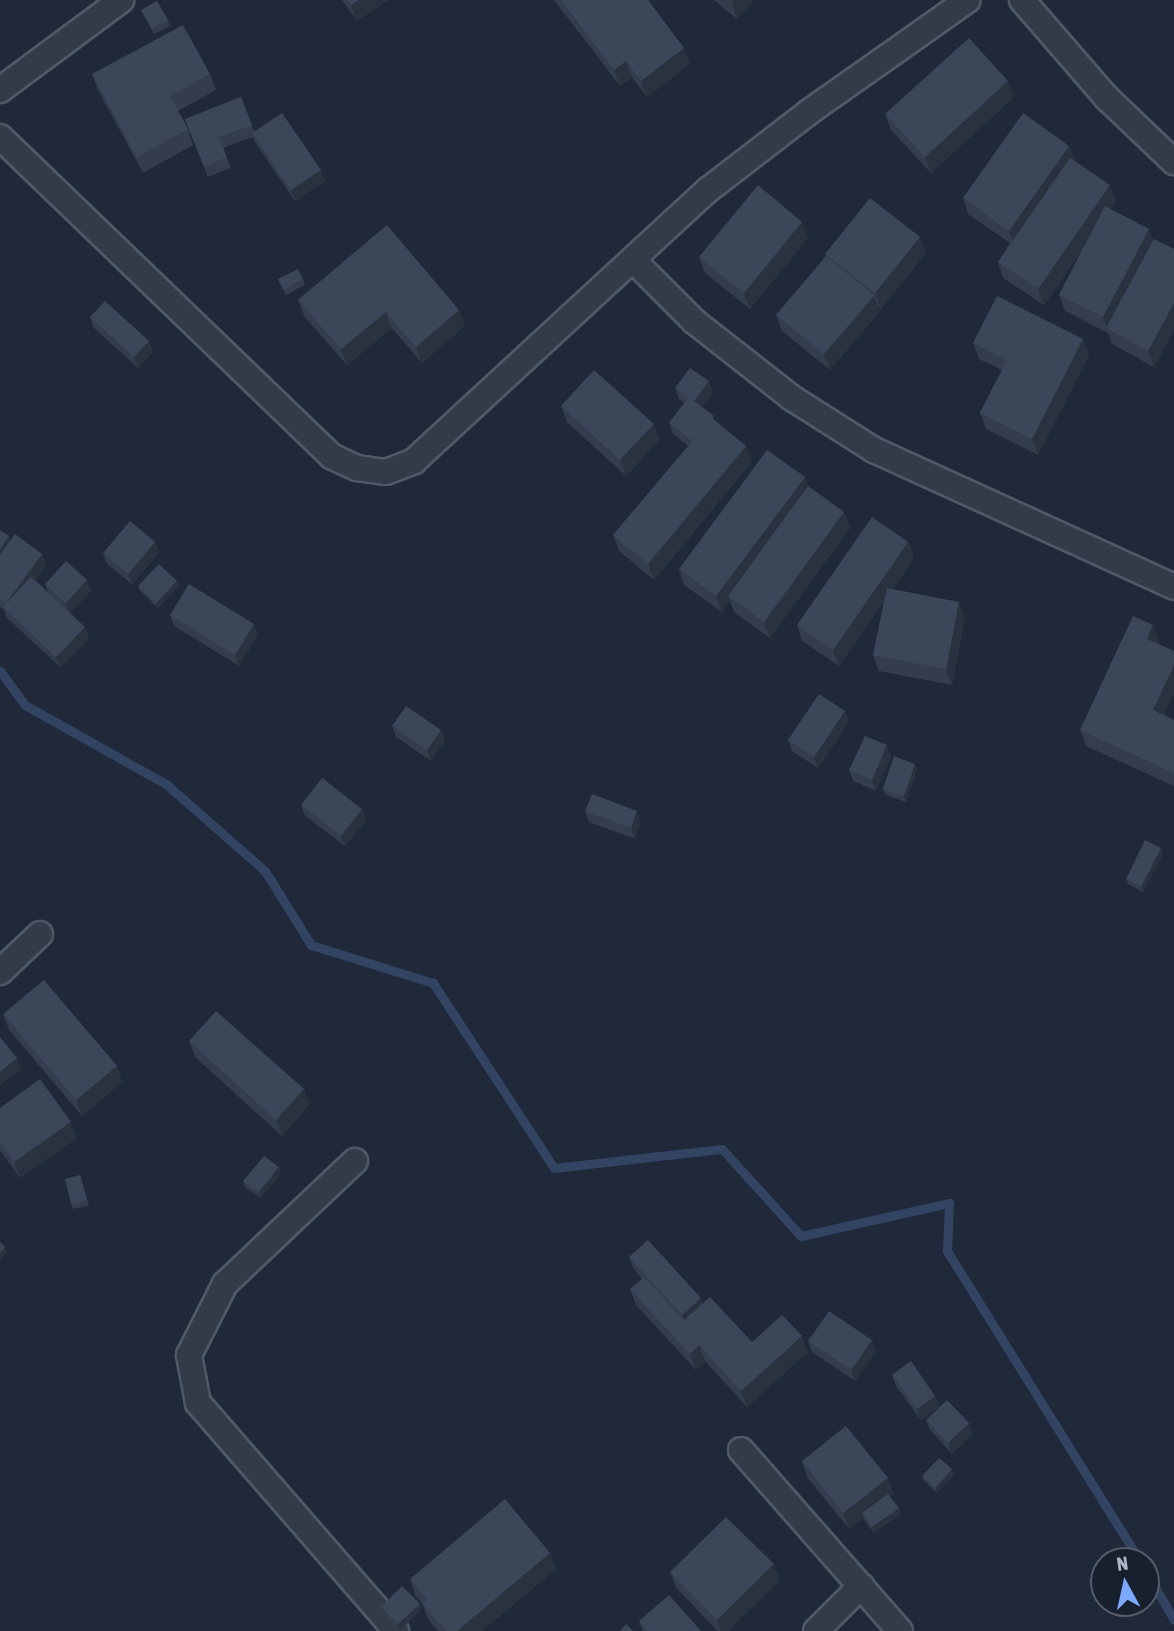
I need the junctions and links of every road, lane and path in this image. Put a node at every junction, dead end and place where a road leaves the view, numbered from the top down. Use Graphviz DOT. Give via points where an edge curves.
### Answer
graph roads {
  1 [pos="121,0"];
  2 [pos="968,0"];
  3 [pos="1022,0"];
  4 [pos="0,90"];
  5 [pos="0,137"];
  6 [pos="1174,162"];
  7 [pos="633,260"];
  8 [pos="1174,587"];
  9 [pos="40,934"];
  10 [pos="0,972"];
  11 [pos="355,1161"];
  12 [pos="741,1450"];
  13 [pos="861,1586"];
  14 [pos="396,1631"];
  15 [pos="816,1631"];
  16 [pos="900,1631"];
  1 -- 4 [label="street"];
  2 -- 7 [label="street" via="708,190"];
  3 -- 6 [label="street" via="1107,98"];
  5 -- 7 [label="street" via="331,456 357,468 386,472 414,461"];
  7 -- 8 [label="street" via="695,322 792,398 874,450"];
  9 -- 10 [label="street"];
  11 -- 14 [label="street" via="225,1284 189,1355 198,1403"];
  12 -- 13 [label="street"];
  13 -- 15 [label="street"];
  13 -- 16 [label="street"];
}
